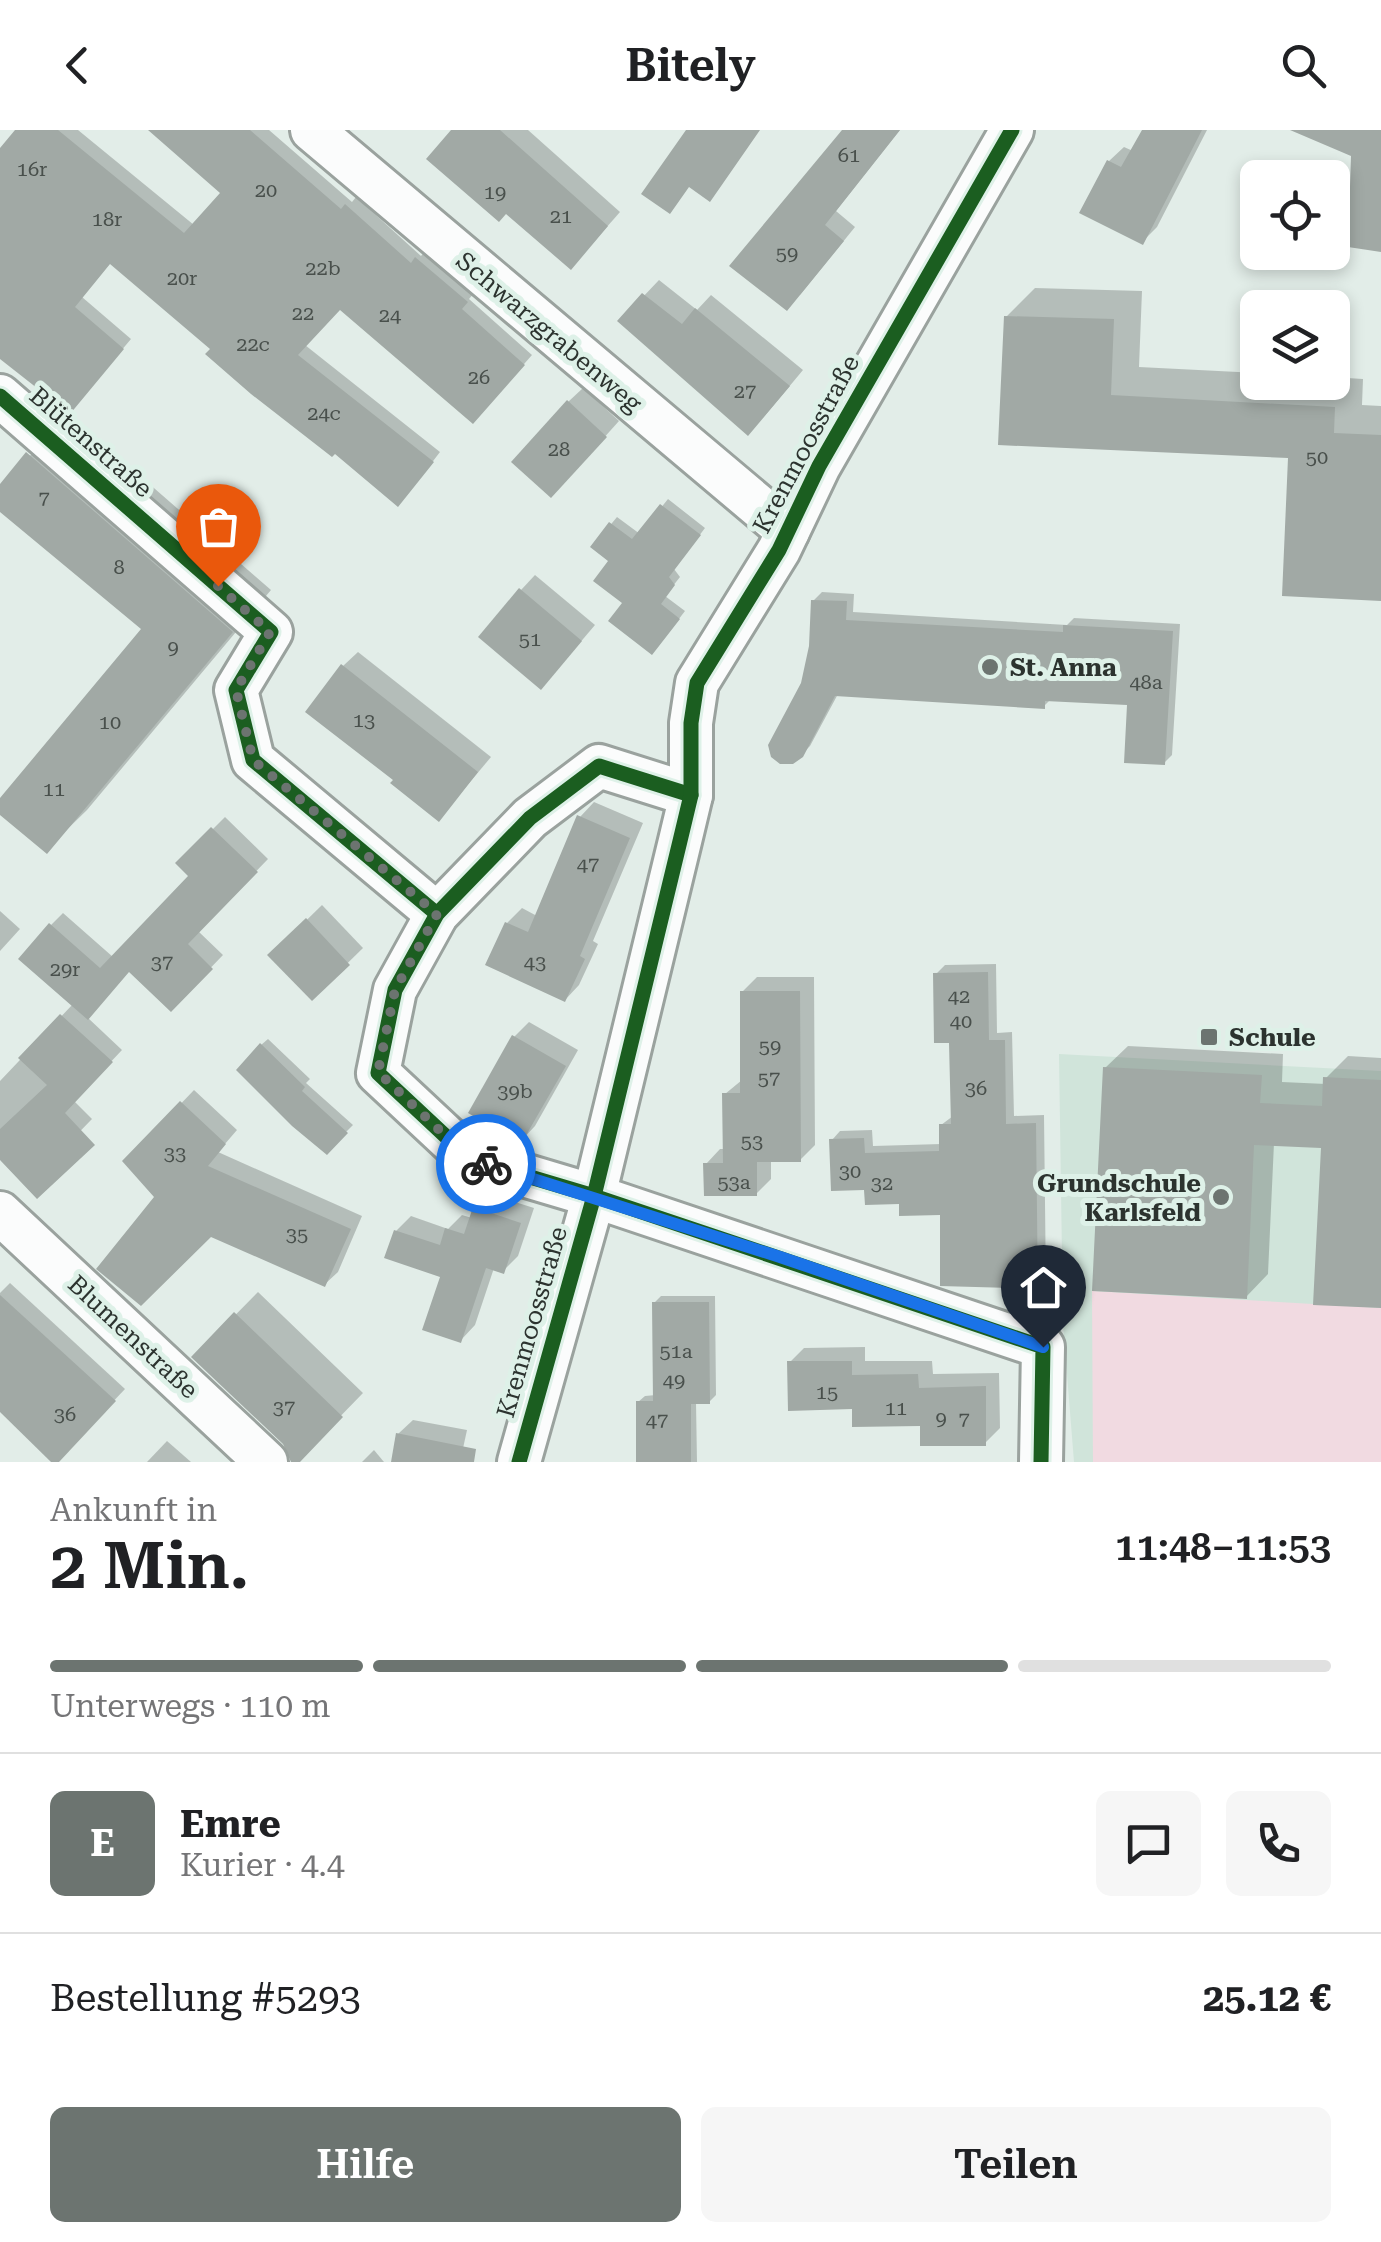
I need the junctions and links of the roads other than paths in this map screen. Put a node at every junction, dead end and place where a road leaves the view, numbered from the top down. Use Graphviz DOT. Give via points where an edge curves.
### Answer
graph roads {
  1 [pos="312,130"];
  2 [pos="1012,130"];
  3 [pos="0,396"];
  4 [pos="788,531"];
  5 [pos="690,795"];
  6 [pos="437,914"];
  7 [pos="594,1196"];
  8 [pos="0,1213"];
  9 [pos="266,1462"];
  10 [pos="519,1462"];
  11 [pos="1041,1462"];
  1 -- 4 [label="street, Schwarzgrabenweg"];
  2 -- 4 [label="street, Krenmoosstraße"];
  3 -- 6 [label="street, Blütenstraße" via="270,632 236,690 253,760"];
  4 -- 5 [label="street, Krenmoosstraße" via="697,683"];
  5 -- 6 [label="street" via="599,766 530,818"];
  5 -- 7 [label="street, Krenmoosstraße"];
  6 -- 7 [label="street" via="395,990 378,1072 470,1159"];
  7 -- 10 [label="street, Krenmoosstraße"];
  7 -- 11 [label="street" via="1043,1347"];
  8 -- 9 [label="street, Blumenstraße"];
}
